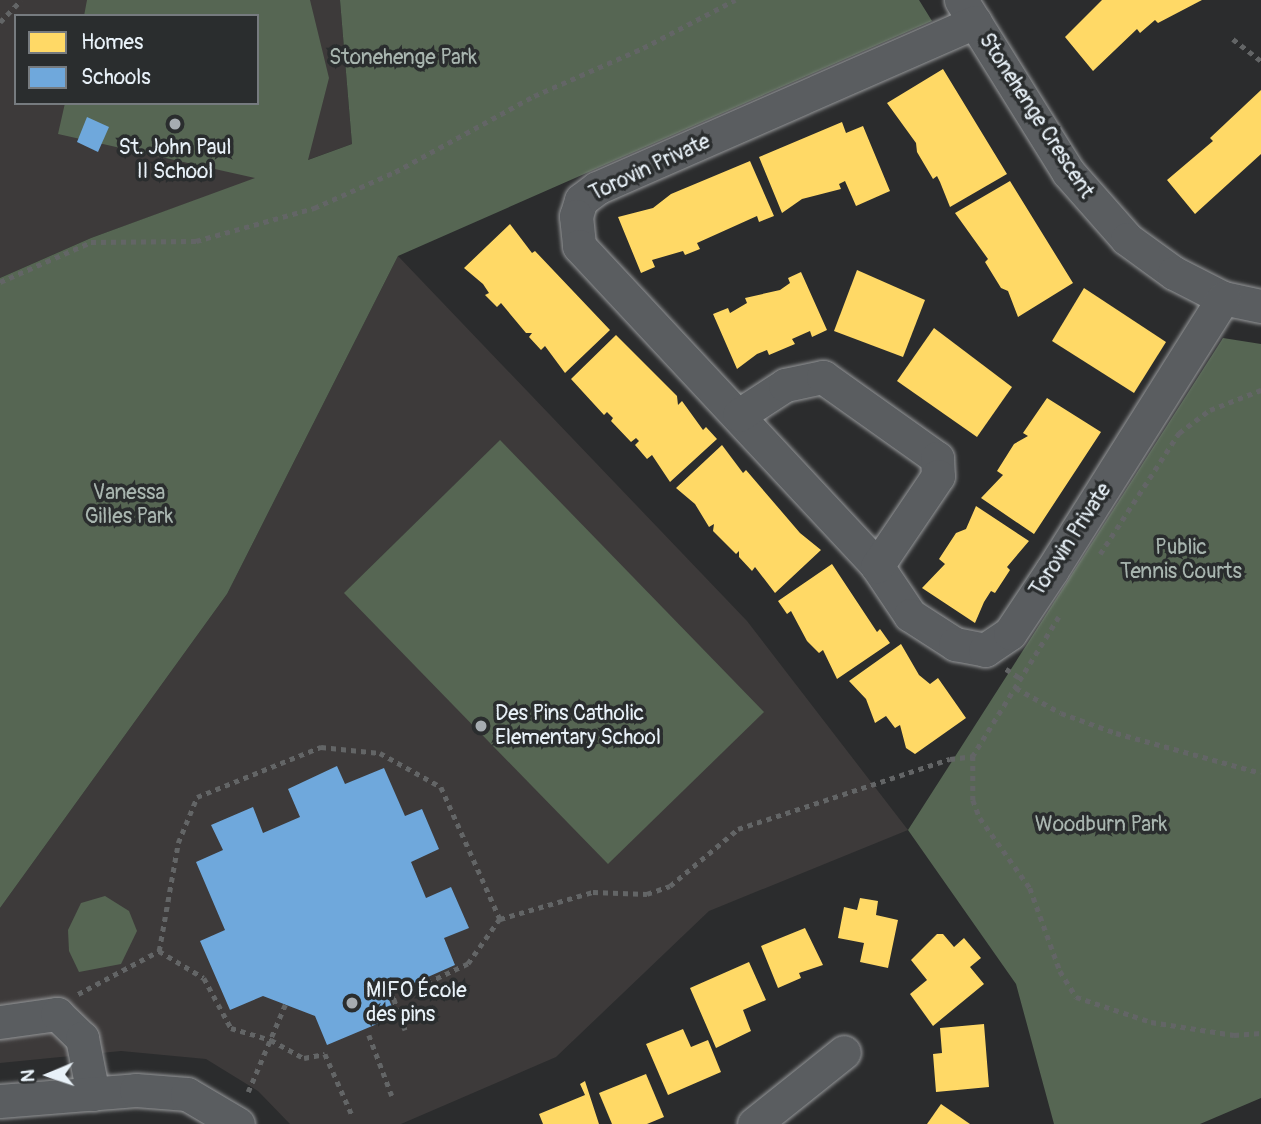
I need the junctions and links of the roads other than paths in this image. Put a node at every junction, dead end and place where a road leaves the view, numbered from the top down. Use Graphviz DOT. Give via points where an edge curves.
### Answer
graph roads {
  1 [pos="968,11"];
  2 [pos="1223,298"];
  3 [pos="1261,306"];
  4 [pos="739,415"];
  5 [pos="877,566"];
  6 [pos="0,1022"];
  7 [pos="844,1052"];
  8 [pos="93,1094"];
  9 [pos="0,1101"];
  10 [pos="239,1124"];
  11 [pos="754,1124"];
  1 -- 2 [label="street, Stonehenge Crescent" via="1086,195 1127,239 1174,273"];
  1 -- 4 [label="street, Torovin Private" via="597,188 581,200 575,231 579,246"];
  2 -- 3 [label="street, Stonehenge Crescent"];
  2 -- 5 [label="street, Torovin Private" via="1010,633 985,650 955,644 910,615"];
  4 -- 5 [label="street, Torovin Private"];
  4 -- 5 [label="street" via="785,385 822,377 937,458 937,477"];
  6 -- 8 [label="street" via="57,1014 82,1038"];
  7 -- 11 [label="street"];
  8 -- 9 [label="street"];
  8 -- 10 [label="street" via="136,1090 187,1094"];
}
